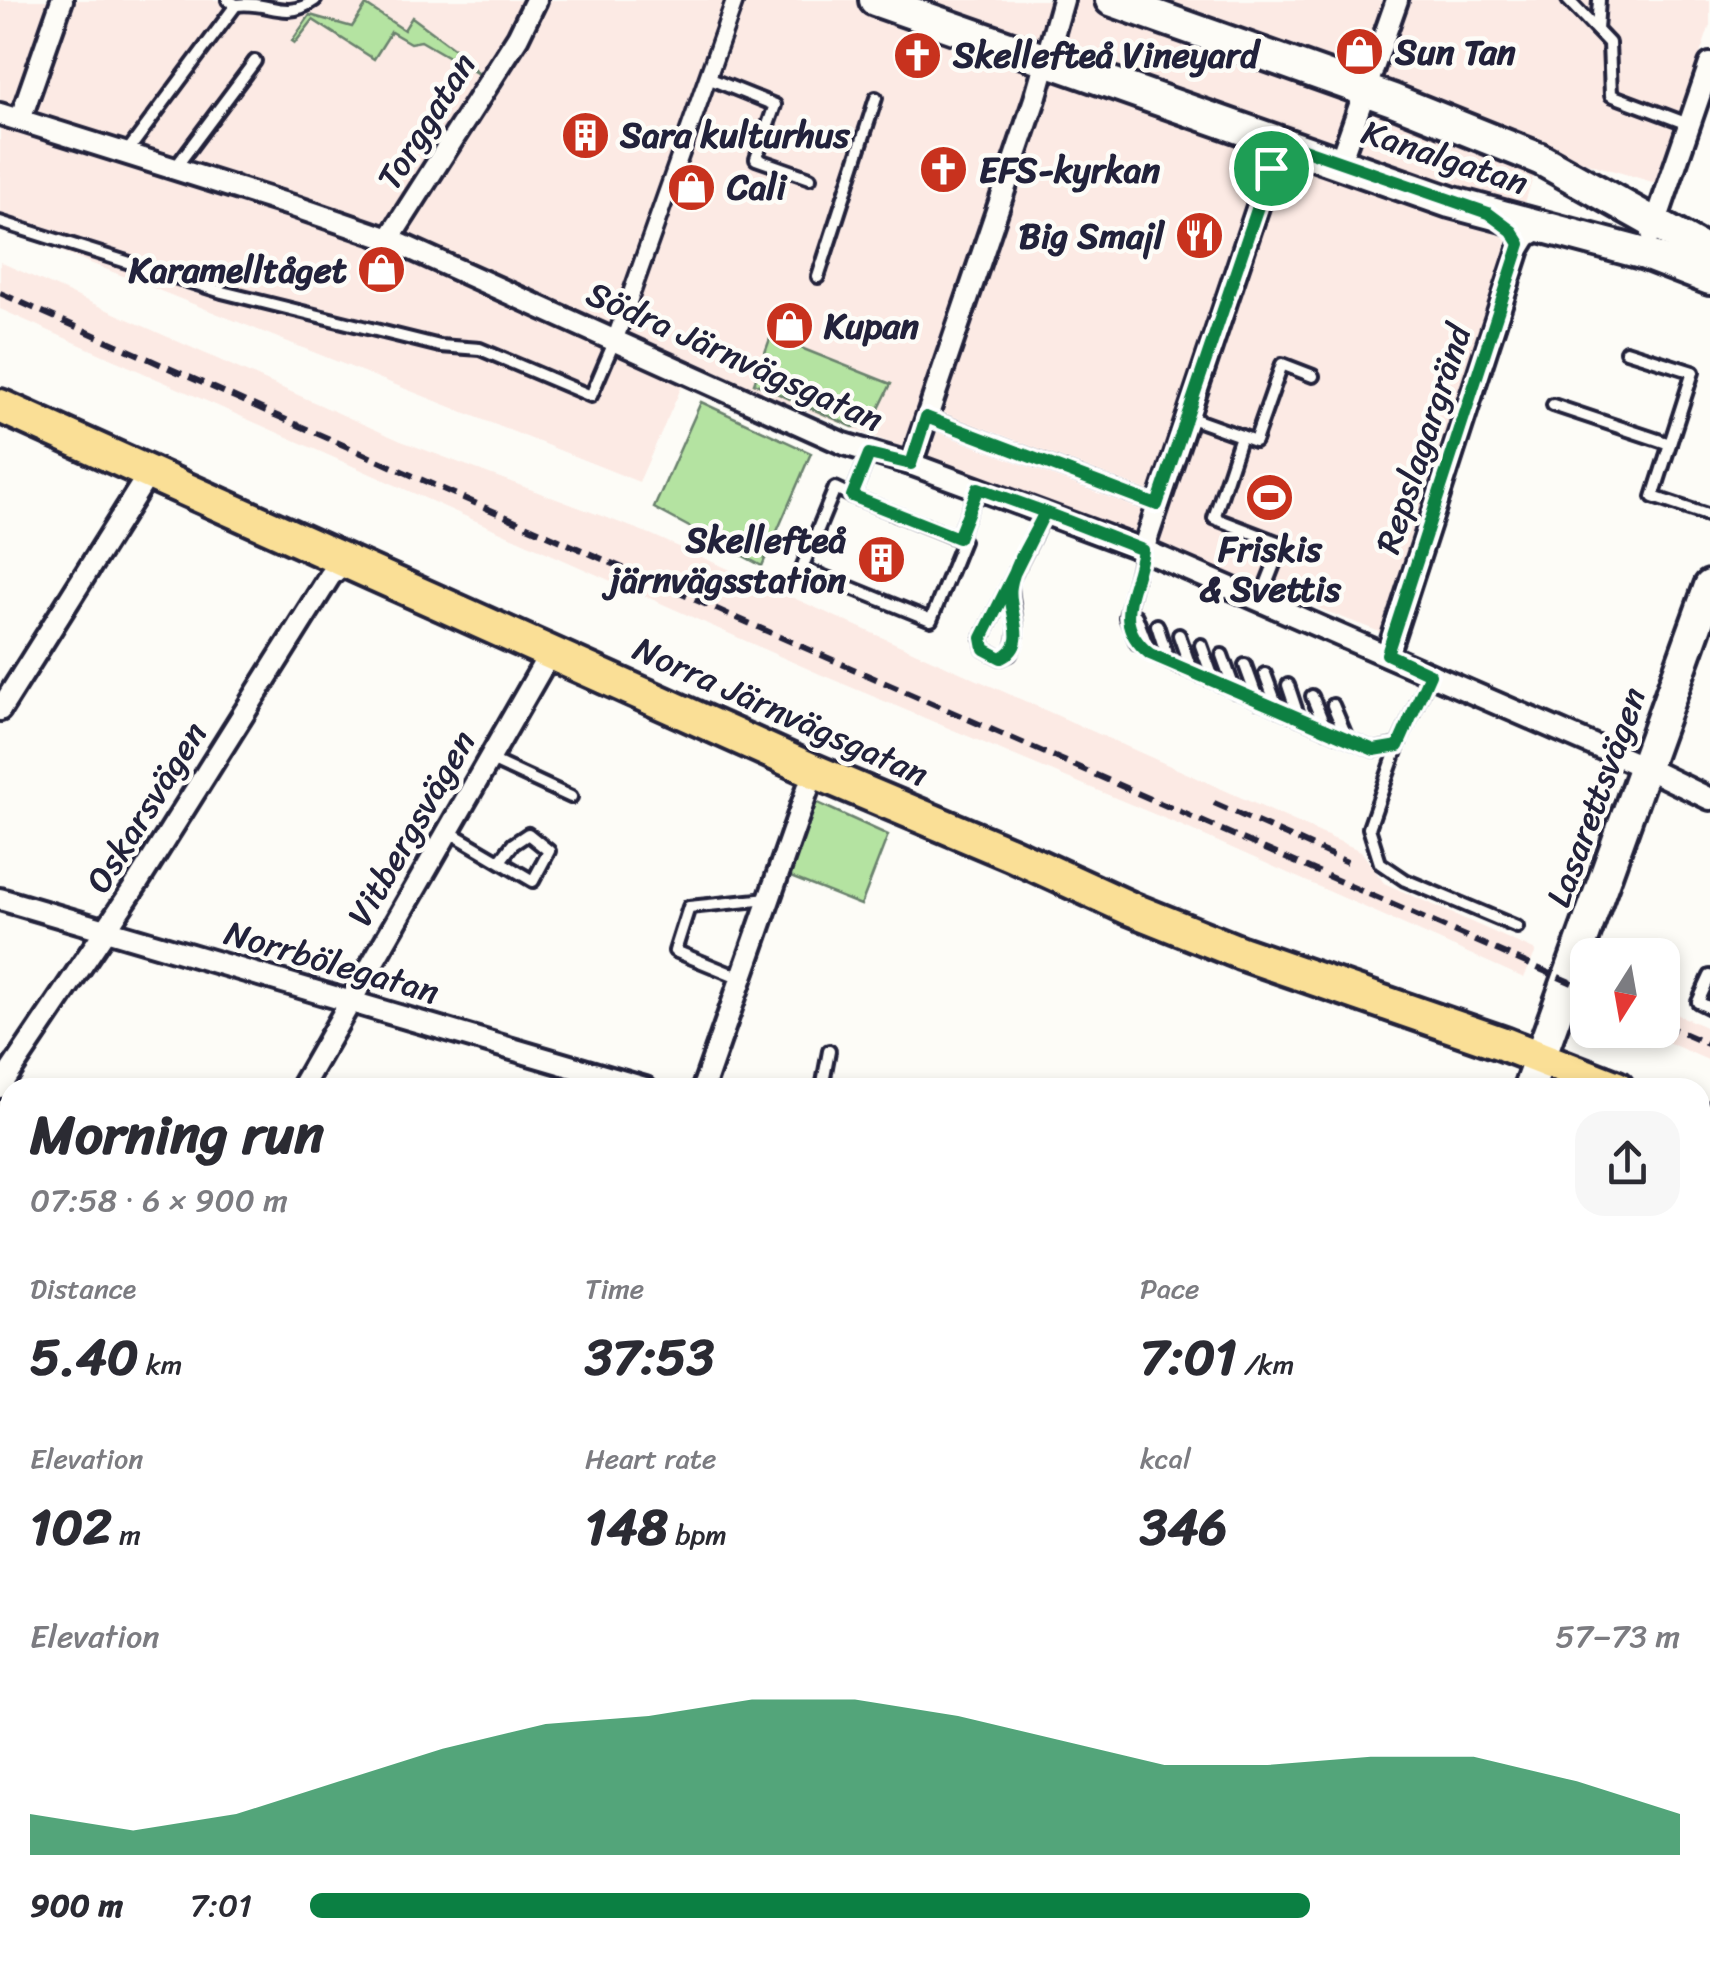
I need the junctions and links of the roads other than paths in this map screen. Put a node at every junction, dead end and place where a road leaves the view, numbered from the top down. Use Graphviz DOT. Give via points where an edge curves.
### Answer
graph roads {
  1 [pos="62,0"];
  2 [pos="315,0"];
  3 [pos="536,0"];
  4 [pos="735,0"];
  5 [pos="875,0"];
  6 [pos="1063,0"];
  7 [pos="1112,0"];
  8 [pos="1397,0"];
  9 [pos="1568,0"];
  10 [pos="1599,0"];
  11 [pos="232,2"];
  12 [pos="1597,30"];
  13 [pos="1045,59"];
  14 [pos="255,60"];
  15 [pos="1710,64"];
  16 [pos="708,78"];
  17 [pos="1364,90"];
  18 [pos="876,98"];
  19 [pos="10,117"];
  20 [pos="1689,124"];
  21 [pos="1280,141"];
  22 [pos="126,152"];
  23 [pos="1340,162"];
  24 [pos="176,168"];
  25 [pos="810,178"];
  26 [pos="0,222"];
  27 [pos="1654,224"];
  28 [pos="1532,236"];
  29 [pos="389,239"];
  30 [pos="1645,254"];
  31 [pos="1710,254"];
  32 [pos="818,277"];
  33 [pos="1710,279"];
  34 [pos="615,340"];
  35 [pos="1626,352"];
  36 [pos="1313,376"];
  37 [pos="1552,405"];
  38 [pos="0,406"];
  39 [pos="926,417"];
  40 [pos="1188,417"];
  41 [pos="1241,436"];
  42 [pos="1670,444"];
  43 [pos="869,454"];
  44 [pos="911,464"];
  45 [pos="149,473"];
  46 [pos="978,488"];
  47 [pos="852,496"];
  48 [pos="1157,505"];
  49 [pos="1045,512"];
  50 [pos="1710,516"];
  51 [pos="958,538"];
  52 [pos="1143,550"];
  53 [pos="346,562"];
  54 [pos="1011,584"];
  55 [pos="1710,586"];
  56 [pos="1260,600"];
  57 [pos="1136,616"];
  58 [pos="1156,626"];
  59 [pos="1179,636"];
  60 [pos="1201,645"];
  61 [pos="550,653"];
  62 [pos="1150,654"];
  63 [pos="1387,654"];
  64 [pos="1222,655"];
  65 [pos="1169,662"];
  66 [pos="1245,665"];
  67 [pos="1192,672"];
  68 [pos="1265,674"];
  69 [pos="1430,674"];
  70 [pos="1214,681"];
  71 [pos="1288,685"];
  72 [pos="1236,691"];
  73 [pos="1312,696"];
  74 [pos="1258,700"];
  75 [pos="1333,705"];
  76 [pos="1278,709"];
  77 [pos="0,710"];
  78 [pos="1298,718"];
  79 [pos="1326,730"];
  80 [pos="1347,739"];
  81 [pos="1398,746"];
  82 [pos="488,758"];
  83 [pos="1646,768"];
  84 [pos="814,771"];
  85 [pos="571,797"];
  86 [pos="1710,799"];
  87 [pos="447,830"];
  88 [pos="500,861"];
  89 [pos="0,899"];
  90 [pos="770,899"];
  91 [pos="1517,927"];
  92 [pos="107,930"];
  93 [pos="1710,976"];
  94 [pos="742,979"];
  95 [pos="350,1000"];
  96 [pos="1710,1008"];
  97 [pos="829,1051"];
  98 [pos="1535,1074"];
  99 [pos="6,1078"];
  100 [pos="307,1078"];
  101 [pos="611,1078"];
  102 [pos="707,1078"];
  103 [pos="824,1078"];
  1 -- 19 [label="street"];
  2 -- 11 [label="lane" via="287,12"];
  3 -- 29 [label="street, Torggatan"];
  4 -- 16 [label="street"];
  5 -- 13 [label="main road, Kanalgatan"];
  6 -- 13 [label="street"];
  7 -- 17 [label="main road, Kanalgatan"];
  8 -- 17 [label="street"];
  9 -- 12 [label="lane"];
  10 -- 12 [label="lane"];
  11 -- 22 [label="lane"];
  12 -- 20 [label="lane" via="1609,43 1611,95"];
  13 -- 21 [label="main road, Kanalgatan"];
  13 -- 39 [label="street"];
  14 -- 24 [label="lane"];
  15 -- 20 [label="street"];
  16 -- 25 [label="lane" via="774,105 756,159"];
  16 -- 34 [label="street"];
  17 -- 23 [label="street"];
  17 -- 27 [label="main road, Kanalgatan" via="1540,158"];
  18 -- 32 [label="lane"];
  19 -- 22 [label="street, Södra Järnvägsgatan"];
  20 -- 27 [label="street"];
  21 -- 23 [label="main road, Kanalgatan"];
  21 -- 40 [label="street"];
  22 -- 24 [label="street, Södra Järnvägsgatan"];
  23 -- 28 [label="main road, Kanalgatan" via="1488,213"];
  24 -- 29 [label="street, Södra Järnvägsgatan"];
  26 -- 34 [label="lane" via="222,292 440,346 480,349 591,396"];
  27 -- 30 [label="street"];
  27 -- 31 [label="main road, Kanalgatan"];
  28 -- 30 [label="main road, Kanalgatan"];
  28 -- 63 [label="street, Repslagargränd"];
  29 -- 34 [label="street, Södra Järnvägsgatan"];
  30 -- 33 [label="main road, Kanalgatan"];
  34 -- 43 [label="street, Södra Järnvägsgatan"];
  35 -- 42 [label="lane" via="1693,372"];
  36 -- 41 [label="lane" via="1282,364 1255,441"];
  37 -- 42 [label="lane"];
  38 -- 45 [label="main road, Norra Järnvägsgatan"];
  39 -- 44 [label="street"];
  39 -- 48 [label="lane"];
  40 -- 41 [label="lane"];
  40 -- 48 [label="street"];
  41 -- 56 [label="lane" via="1214,518 1282,544"];
  42 -- 50 [label="lane" via="1653,497"];
  43 -- 44 [label="street, Södra Järnvägsgatan"];
  43 -- 47 [label="lane"];
  44 -- 46 [label="street, Södra Järnvägsgatan"];
  45 -- 53 [label="main road, Norra Järnvägsgatan"];
  45 -- 77 [label="street"];
  46 -- 49 [label="street, Södra Järnvägsgatan"];
  46 -- 51 [label="lane"];
  47 -- 51 [label="lane"];
  47 -- 51 [label="lane" via="835,488 802,568 931,620 963,540"];
  48 -- 52 [label="street"];
  49 -- 52 [label="street, Södra Järnvägsgatan"];
  49 -- 54 [label="lane"];
  52 -- 56 [label="street, Södra Järnvägsgatan"];
  52 -- 62 [label="lane" via="1126,616 1137,643"];
  53 -- 61 [label="main road, Norra Järnvägsgatan"];
  53 -- 92 [label="street, Oskarsvägen" via="330,577"];
  54 -- 54 [label="lane" via="982,638 984,649 1001,658 1018,636"];
  55 -- 83 [label="main road, Lasarettsvägen"];
  56 -- 63 [label="street, Södra Järnvägsgatan"];
  57 -- 62 [label="lane"];
  58 -- 65 [label="lane"];
  59 -- 67 [label="lane"];
  60 -- 70 [label="lane"];
  61 -- 82 [label="street, Vitbergsvägen"];
  61 -- 84 [label="main road, Norra Järnvägsgatan"];
  62 -- 65 [label="lane"];
  63 -- 69 [label="street, Södra Järnvägsgatan"];
  64 -- 72 [label="lane"];
  65 -- 67 [label="lane"];
  66 -- 74 [label="lane"];
  67 -- 70 [label="lane"];
  68 -- 76 [label="lane"];
  69 -- 81 [label="lane"];
  69 -- 83 [label="street, Södra Järnvägsgatan"];
  70 -- 72 [label="lane"];
  71 -- 78 [label="lane"];
  72 -- 74 [label="lane"];
  73 -- 79 [label="lane"];
  74 -- 76 [label="lane"];
  75 -- 80 [label="lane"];
  76 -- 78 [label="lane"];
  78 -- 79 [label="lane"];
  79 -- 80 [label="lane"];
  80 -- 81 [label="lane" via="1374,750"];
  81 -- 91 [label="lane" via="1369,828 1380,863 1404,880"];
  82 -- 85 [label="lane"];
  82 -- 87 [label="street, Vitbergsvägen"];
  83 -- 86 [label="street, Södra Järnvägsgatan"];
  83 -- 98 [label="main road, Lasarettsvägen"];
  84 -- 90 [label="street"];
  84 -- 98 [label="main road, Norra Järnvägsgatan"];
  87 -- 88 [label="lane"];
  87 -- 95 [label="street, Vitbergsvägen"];
  88 -- 88 [label="lane" via="533,880 550,851 528,834"];
  89 -- 92 [label="street, Norrbölegatan"];
  90 -- 94 [label="street"];
  90 -- 94 [label="lane" via="689,907 674,951"];
  92 -- 95 [label="street, Norrbölegatan"];
  92 -- 99 [label="street, Oskarsvägen"];
  93 -- 96 [label="lane" via="1698,1002"];
  94 -- 102 [label="street"];
  95 -- 100 [label="street, Vitbergsvägen"];
  95 -- 101 [label="street, Norrbölegatan"];
  97 -- 103 [label="lane"];
}
